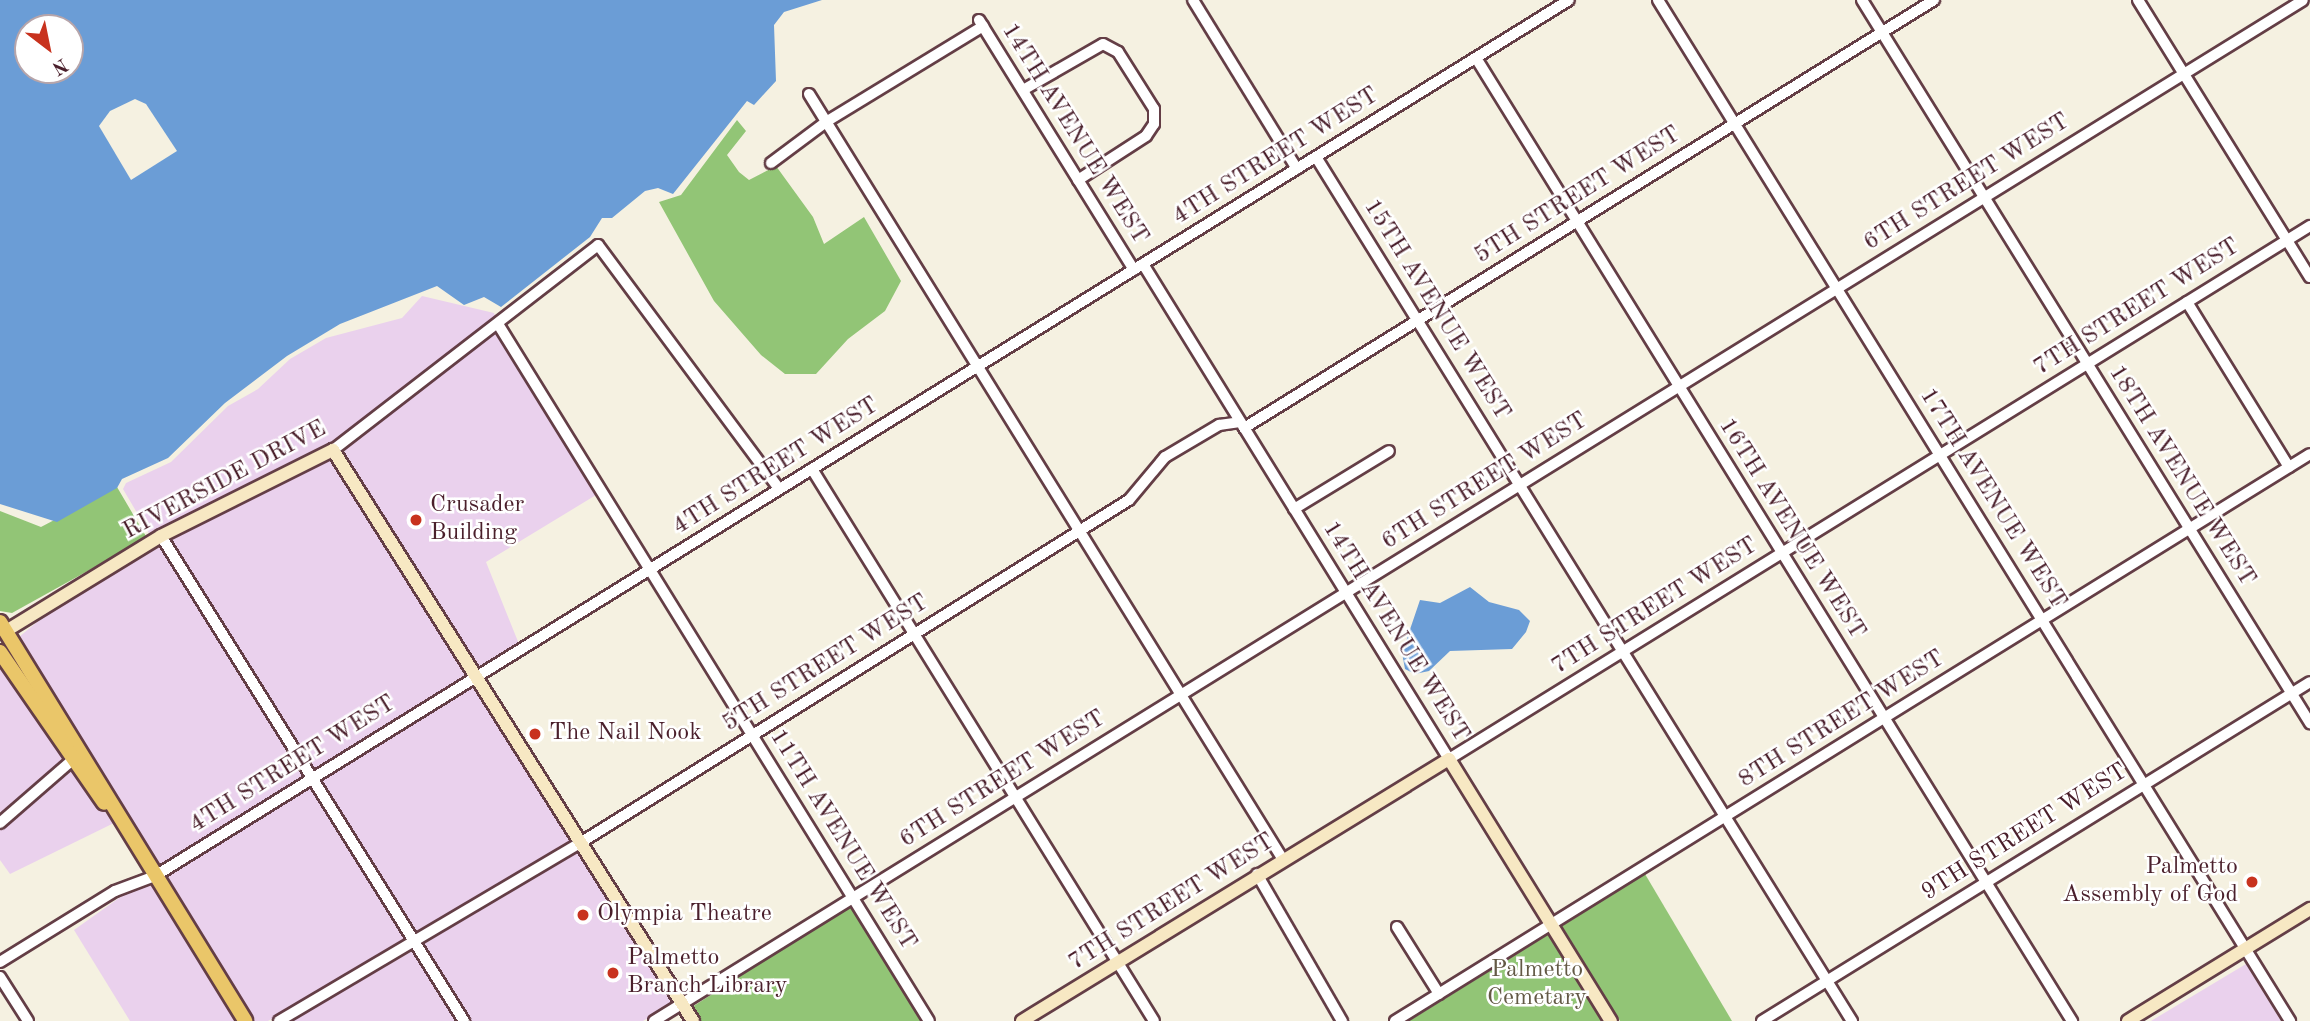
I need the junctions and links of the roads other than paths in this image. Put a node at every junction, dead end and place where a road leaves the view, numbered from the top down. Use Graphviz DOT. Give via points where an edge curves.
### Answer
graph roads {
  1 [pos="1193,0"];
  2 [pos="1569,0"];
  3 [pos="1658,0"];
  4 [pos="1862,0"];
  5 [pos="1934,0"];
  6 [pos="2138,0"];
  7 [pos="2303,0"];
  8 [pos="1882,32"];
  9 [pos="1476,58"];
  10 [pos="2184,74"];
  11 [pos="1023,90"];
  12 [pos="808,94"];
  13 [pos="826,122"];
  14 [pos="1735,124"];
  15 [pos="1316,157"];
  16 [pos="771,163"];
  17 [pos="1297,169"];
  18 [pos="1078,180"];
  19 [pos="1984,197"];
  20 [pos="1577,222"];
  21 [pos="2310,226"];
  22 [pos="2287,240"];
  23 [pos="1138,267"];
  24 [pos="2310,277"];
  25 [pos="1837,289"];
  26 [pos="2187,302"];
  27 [pos="1418,320"];
  28 [pos="498,324"];
  29 [pos="2087,364"];
  30 [pos="977,367"];
  31 [pos="1679,386"];
  32 [pos="1242,425"];
  33 [pos="333,450"];
  34 [pos="1389,451"];
  35 [pos="2310,454"];
  36 [pos="1940,455"];
  37 [pos="2289,467"];
  38 [pos="812,469"];
  39 [pos="1520,485"];
  40 [pos="779,489"];
  41 [pos="1294,509"];
  42 [pos="2190,529"];
  43 [pos="1079,531"];
  44 [pos="161,536"];
  45 [pos="1782,553"];
  46 [pos="650,570"];
  47 [pos="1346,593"];
  48 [pos="2042,620"];
  49 [pos="2,628"];
  50 [pos="914,634"];
  51 [pos="0,651"];
  52 [pos="1623,652"];
  53 [pos="475,678"];
  54 [pos="2310,682"];
  55 [pos="2291,693"];
  56 [pos="1181,695"];
  57 [pos="60,713"];
  58 [pos="1884,718"];
  59 [pos="2310,723"];
  60 [pos="752,734"];
  61 [pos="77,756"];
  62 [pos="1449,759"];
  63 [pos="313,778"];
  64 [pos="2144,785"];
  65 [pos="1015,797"];
  66 [pos="1725,817"];
  67 [pos="0,822"];
  68 [pos="580,843"];
  69 [pos="1282,858"];
  70 [pos="1257,874"];
  71 [pos="155,876"];
  72 [pos="1986,882"];
  73 [pos="853,898"];
  74 [pos="2310,909"];
  75 [pos="1551,924"];
  76 [pos="1397,927"];
  77 [pos="415,943"];
  78 [pos="2246,949"];
  79 [pos="1117,961"];
  80 [pos="0,962"];
  81 [pos="0,977"];
  82 [pos="1827,981"];
  83 [pos="1439,994"];
  84 [pos="682,1004"];
  85 [pos="28,1021"];
  86 [pos="244,1021"];
  87 [pos="279,1021"];
  88 [pos="464,1021"];
  89 [pos="654,1021"];
  90 [pos="692,1021"];
  91 [pos="929,1021"];
  92 [pos="1022,1021"];
  93 [pos="1154,1021"];
  94 [pos="1342,1021"];
  95 [pos="1395,1021"];
  96 [pos="1611,1021"];
  97 [pos="1762,1021"];
  98 [pos="1852,1021"];
  99 [pos="2072,1021"];
  100 [pos="2128,1021"];
  101 [pos="2290,1021"];
  1 -- 17 [label="street"];
  2 -- 9 [label="street, 4TH STREET WEST"];
  3 -- 14 [label="street, 17TH AVENUE WEST"];
  4 -- 8 [label="street, 18TH AVENUE WEST"];
  5 -- 8 [label="street, 5TH STREET WEST"];
  6 -- 10 [label="street"];
  7 -- 10 [label="street, 6TH STREET WEST"];
  8 -- 14 [label="street, 5TH STREET WEST"];
  8 -- 19 [label="street, 18TH AVENUE WEST"];
  9 -- 15 [label="street, 4TH STREET WEST"];
  9 -- 20 [label="street, 16TH AVENUE WEST"];
  10 -- 19 [label="street, 6TH STREET WEST"];
  10 -- 22 [label="street"];
  11 -- 13 [label="street, 14TH AVENUE WEST" via="981,23"];
  11 -- 18 [label="street, 14TH AVENUE WEST"];
  11 -- 18 [label="street" via="1103,44 1118,52 1154,109 1154,124 1146,136"];
  12 -- 13 [label="street"];
  13 -- 16 [label="street"];
  13 -- 30 [label="street"];
  14 -- 20 [label="street, 5TH STREET WEST"];
  14 -- 25 [label="street, 17TH AVENUE WEST"];
  15 -- 17 [label="street, 4TH STREET WEST"];
  15 -- 27 [label="street, 15TH AVENUE WEST"];
  17 -- 23 [label="street, 4TH STREET WEST"];
  18 -- 23 [label="street, 14TH AVENUE WEST"];
  19 -- 25 [label="street, 6TH STREET WEST"];
  19 -- 29 [label="street, 18TH AVENUE WEST"];
  20 -- 27 [label="street, 5TH STREET WEST"];
  20 -- 31 [label="street, 16TH AVENUE WEST"];
  21 -- 22 [label="street, 7TH STREET WEST"];
  22 -- 24 [label="street"];
  22 -- 26 [label="street, 7TH STREET WEST"];
  23 -- 30 [label="street, 4TH STREET WEST"];
  23 -- 32 [label="street, 14TH AVENUE WEST"];
  25 -- 31 [label="street, 6TH STREET WEST"];
  25 -- 36 [label="street, 17TH AVENUE WEST"];
  26 -- 29 [label="street, 7TH STREET WEST"];
  26 -- 37 [label="street"];
  27 -- 32 [label="street, 5TH STREET WEST"];
  27 -- 39 [label="street, 15TH AVENUE WEST"];
  28 -- 33 [label="street, RIVERSIDE DRIVE"];
  28 -- 40 [label="street, RIVERSIDE DRIVE" via="598,244"];
  28 -- 46 [label="street, 11TH AVENUE WEST"];
  29 -- 36 [label="street, 7TH STREET WEST"];
  29 -- 42 [label="street, 18TH AVENUE WEST"];
  30 -- 38 [label="street, 4TH STREET WEST"];
  30 -- 43 [label="street"];
  31 -- 39 [label="street, 6TH STREET WEST"];
  31 -- 45 [label="street, 16TH AVENUE WEST"];
  32 -- 41 [label="street, 14TH AVENUE WEST"];
  32 -- 43 [label="street, 5TH STREET WEST" via="1219,425 1165,457 1129,500"];
  33 -- 44 [label="street, RIVERSIDE DRIVE"];
  33 -- 53 [label="street"];
  34 -- 41 [label="street"];
  35 -- 37 [label="street, 8TH STREET WEST"];
  36 -- 45 [label="street, 7TH STREET WEST"];
  36 -- 48 [label="street, 17TH AVENUE WEST"];
  37 -- 42 [label="street, 8TH STREET WEST"];
  38 -- 40 [label="street, 4TH STREET WEST"];
  38 -- 50 [label="street"];
  39 -- 47 [label="street, 6TH STREET WEST"];
  39 -- 52 [label="street, 15TH AVENUE WEST"];
  40 -- 46 [label="street, 4TH STREET WEST"];
  41 -- 47 [label="street, 14TH AVENUE WEST"];
  42 -- 48 [label="street, 8TH STREET WEST"];
  42 -- 55 [label="street, 18TH AVENUE WEST"];
  43 -- 50 [label="street, 5TH STREET WEST"];
  43 -- 56 [label="street"];
  44 -- 49 [label="street, RIVERSIDE DRIVE"];
  44 -- 63 [label="street"];
  45 -- 52 [label="street, 7TH STREET WEST"];
  45 -- 58 [label="street, 16TH AVENUE WEST"];
  46 -- 53 [label="street, 4TH STREET WEST"];
  46 -- 60 [label="street, 11TH AVENUE WEST"];
  47 -- 56 [label="street, 6TH STREET WEST"];
  47 -- 62 [label="street, 14TH AVENUE WEST"];
  48 -- 58 [label="street, 8TH STREET WEST"];
  48 -- 64 [label="street, 17TH AVENUE WEST"];
  49 -- 57 [label="main road"];
  50 -- 60 [label="street, 5TH STREET WEST"];
  50 -- 65 [label="street"];
  51 -- 57 [label="main road" via="13,655"];
  51 -- 61 [label="main road"];
  52 -- 62 [label="street, 7TH STREET WEST"];
  52 -- 66 [label="street, 15TH AVENUE WEST"];
  53 -- 63 [label="street, 4TH STREET WEST"];
  53 -- 68 [label="street"];
  54 -- 55 [label="street, 9TH STREET WEST"];
  55 -- 59 [label="street, 18TH AVENUE WEST"];
  55 -- 64 [label="street, 9TH STREET WEST"];
  56 -- 65 [label="street, 6TH STREET WEST"];
  56 -- 69 [label="street"];
  57 -- 61 [label="main road"];
  58 -- 66 [label="street, 8TH STREET WEST"];
  58 -- 72 [label="street, 16TH AVENUE WEST"];
  60 -- 68 [label="street, 5TH STREET WEST"];
  60 -- 73 [label="street, 11TH AVENUE WEST"];
  61 -- 67 [label="street"];
  61 -- 71 [label="main road"];
  62 -- 69 [label="street, 7TH STREET WEST"];
  62 -- 75 [label="street, 14TH AVENUE WEST"];
  63 -- 71 [label="street, 4TH STREET WEST"];
  63 -- 77 [label="street"];
  64 -- 72 [label="street, 9TH STREET WEST"];
  64 -- 78 [label="street, 17TH AVENUE WEST"];
  65 -- 73 [label="street, 6TH STREET WEST"];
  65 -- 79 [label="street"];
  66 -- 75 [label="street, 8TH STREET WEST"];
  66 -- 82 [label="street, 15TH AVENUE WEST"];
  68 -- 77 [label="street, 5TH STREET WEST"];
  68 -- 84 [label="street"];
  69 -- 70 [label="street, 7TH STREET WEST"];
  70 -- 79 [label="street, 7TH STREET WEST"];
  70 -- 94 [label="street"];
  71 -- 80 [label="street, 4TH STREET WEST" via="116,891"];
  71 -- 86 [label="main road"];
  72 -- 82 [label="street, 9TH STREET WEST"];
  72 -- 99 [label="street, 16TH AVENUE WEST"];
  73 -- 84 [label="street, 6TH STREET WEST"];
  73 -- 91 [label="street, 11TH AVENUE WEST"];
  74 -- 78 [label="street"];
  75 -- 83 [label="street, 8TH STREET WEST"];
  75 -- 96 [label="street, 14TH AVENUE WEST"];
  76 -- 83 [label="street"];
  77 -- 87 [label="street, 5TH STREET WEST"];
  77 -- 88 [label="street"];
  78 -- 100 [label="street"];
  78 -- 101 [label="street, 17TH AVENUE WEST"];
  79 -- 92 [label="street, 7TH STREET WEST"];
  79 -- 93 [label="street"];
  81 -- 85 [label="street"];
  82 -- 97 [label="street, 9TH STREET WEST"];
  82 -- 98 [label="street, 15TH AVENUE WEST"];
  83 -- 95 [label="street, 8TH STREET WEST"];
  84 -- 89 [label="street, 6TH STREET WEST"];
  84 -- 90 [label="street"];
}
